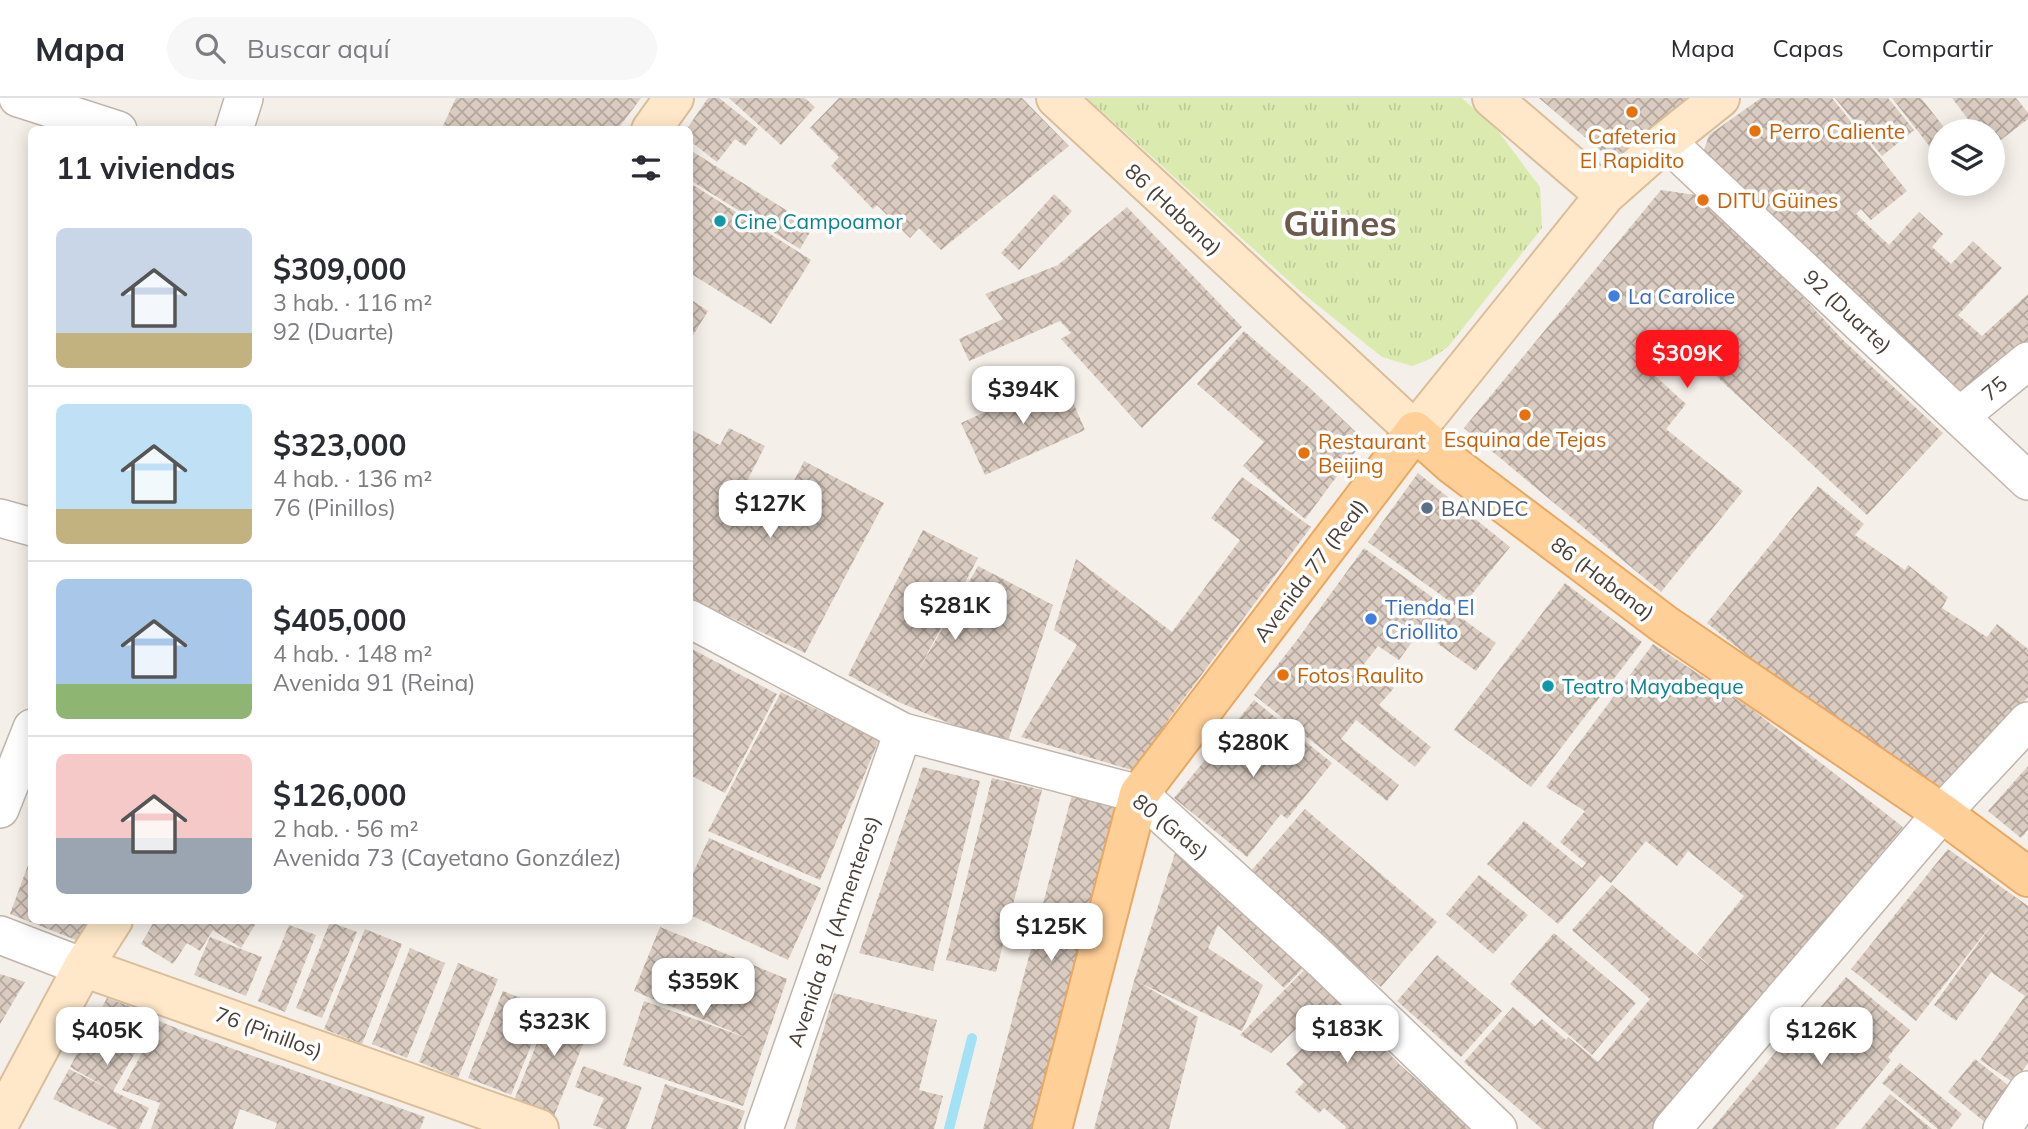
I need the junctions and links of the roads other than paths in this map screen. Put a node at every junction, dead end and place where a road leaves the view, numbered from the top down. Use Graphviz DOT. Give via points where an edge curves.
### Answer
graph roads {
  1 [pos="18,98"];
  2 [pos="244,98"];
  3 [pos="674,98"];
  4 [pos="1056,98"];
  5 [pos="1492,98"];
  6 [pos="1720,98"];
  7 [pos="106,126"];
  8 [pos="235,126"];
  9 [pos="654,126"];
  10 [pos="1666,141"];
  11 [pos="1544,142"];
  12 [pos="1605,195"];
  13 [pos="1561,246"];
  14 [pos="2028,360"];
  15 [pos="1961,416"];
  16 [pos="1415,431"];
  17 [pos="2028,481"];
  18 [pos="0,517"];
  19 [pos="28,526"];
  20 [pos="693,622"];
  21 [pos="2028,721"];
  22 [pos="903,732"];
  23 [pos="28,738"];
  24 [pos="1139,794"];
  25 [pos="0,809"];
  26 [pos="1942,813"];
  27 [pos="2028,877"];
  28 [pos="110,924"];
  29 [pos="0,935"];
  30 [pos="83,967"];
  31 [pos="2028,1090"];
  32 [pos="0,1122"];
  33 [pos="539,1129"];
  34 [pos="764,1129"];
  35 [pos="1052,1129"];
  36 [pos="1498,1129"];
  37 [pos="1672,1129"];
  38 [pos="2002,1129"];
  1 -- 7 [label="street"];
  2 -- 8 [label="street"];
  3 -- 9 [label="main road"];
  4 -- 16 [label="main road, 86 (Habana)"];
  5 -- 11 [label="main road"];
  6 -- 10 [label="main road, Avenida 77 (Real)"];
  10 -- 12 [label="main road, Avenida 77 (Real)"];
  10 -- 15 [label="street, 92 (Duarte)"];
  11 -- 12 [label="main road"];
  11 -- 13 [label="main road" via="1567,204"];
  12 -- 13 [label="main road, Avenida 77 (Real)"];
  13 -- 16 [label="main road, Avenida 77 (Real)"];
  14 -- 15 [label="street, 75"];
  15 -- 17 [label="street, 92 (Duarte)"];
  16 -- 24 [label="main road, Avenida 77 (Real)"];
  16 -- 26 [label="main road, 86 (Habana)" via="1453,465 1664,624"];
  18 -- 19 [label="street"];
  20 -- 22 [label="street, 80 (Gras)"];
  21 -- 26 [label="street"];
  22 -- 24 [label="street, 80 (Gras)"];
  22 -- 34 [label="street, Avenida 81 (Armenteros)"];
  23 -- 25 [label="street"];
  24 -- 35 [label="main road, Avenida 77 (Real)"];
  24 -- 36 [label="street, 80 (Gras)"];
  26 -- 27 [label="main road, 86 (Habana)"];
  26 -- 37 [label="street"];
  28 -- 30 [label="main road"];
  29 -- 30 [label="street, 76 (Pinillos)"];
  30 -- 32 [label="main road"];
  30 -- 33 [label="main road, 76 (Pinillos)"];
  31 -- 38 [label="street"];
}
